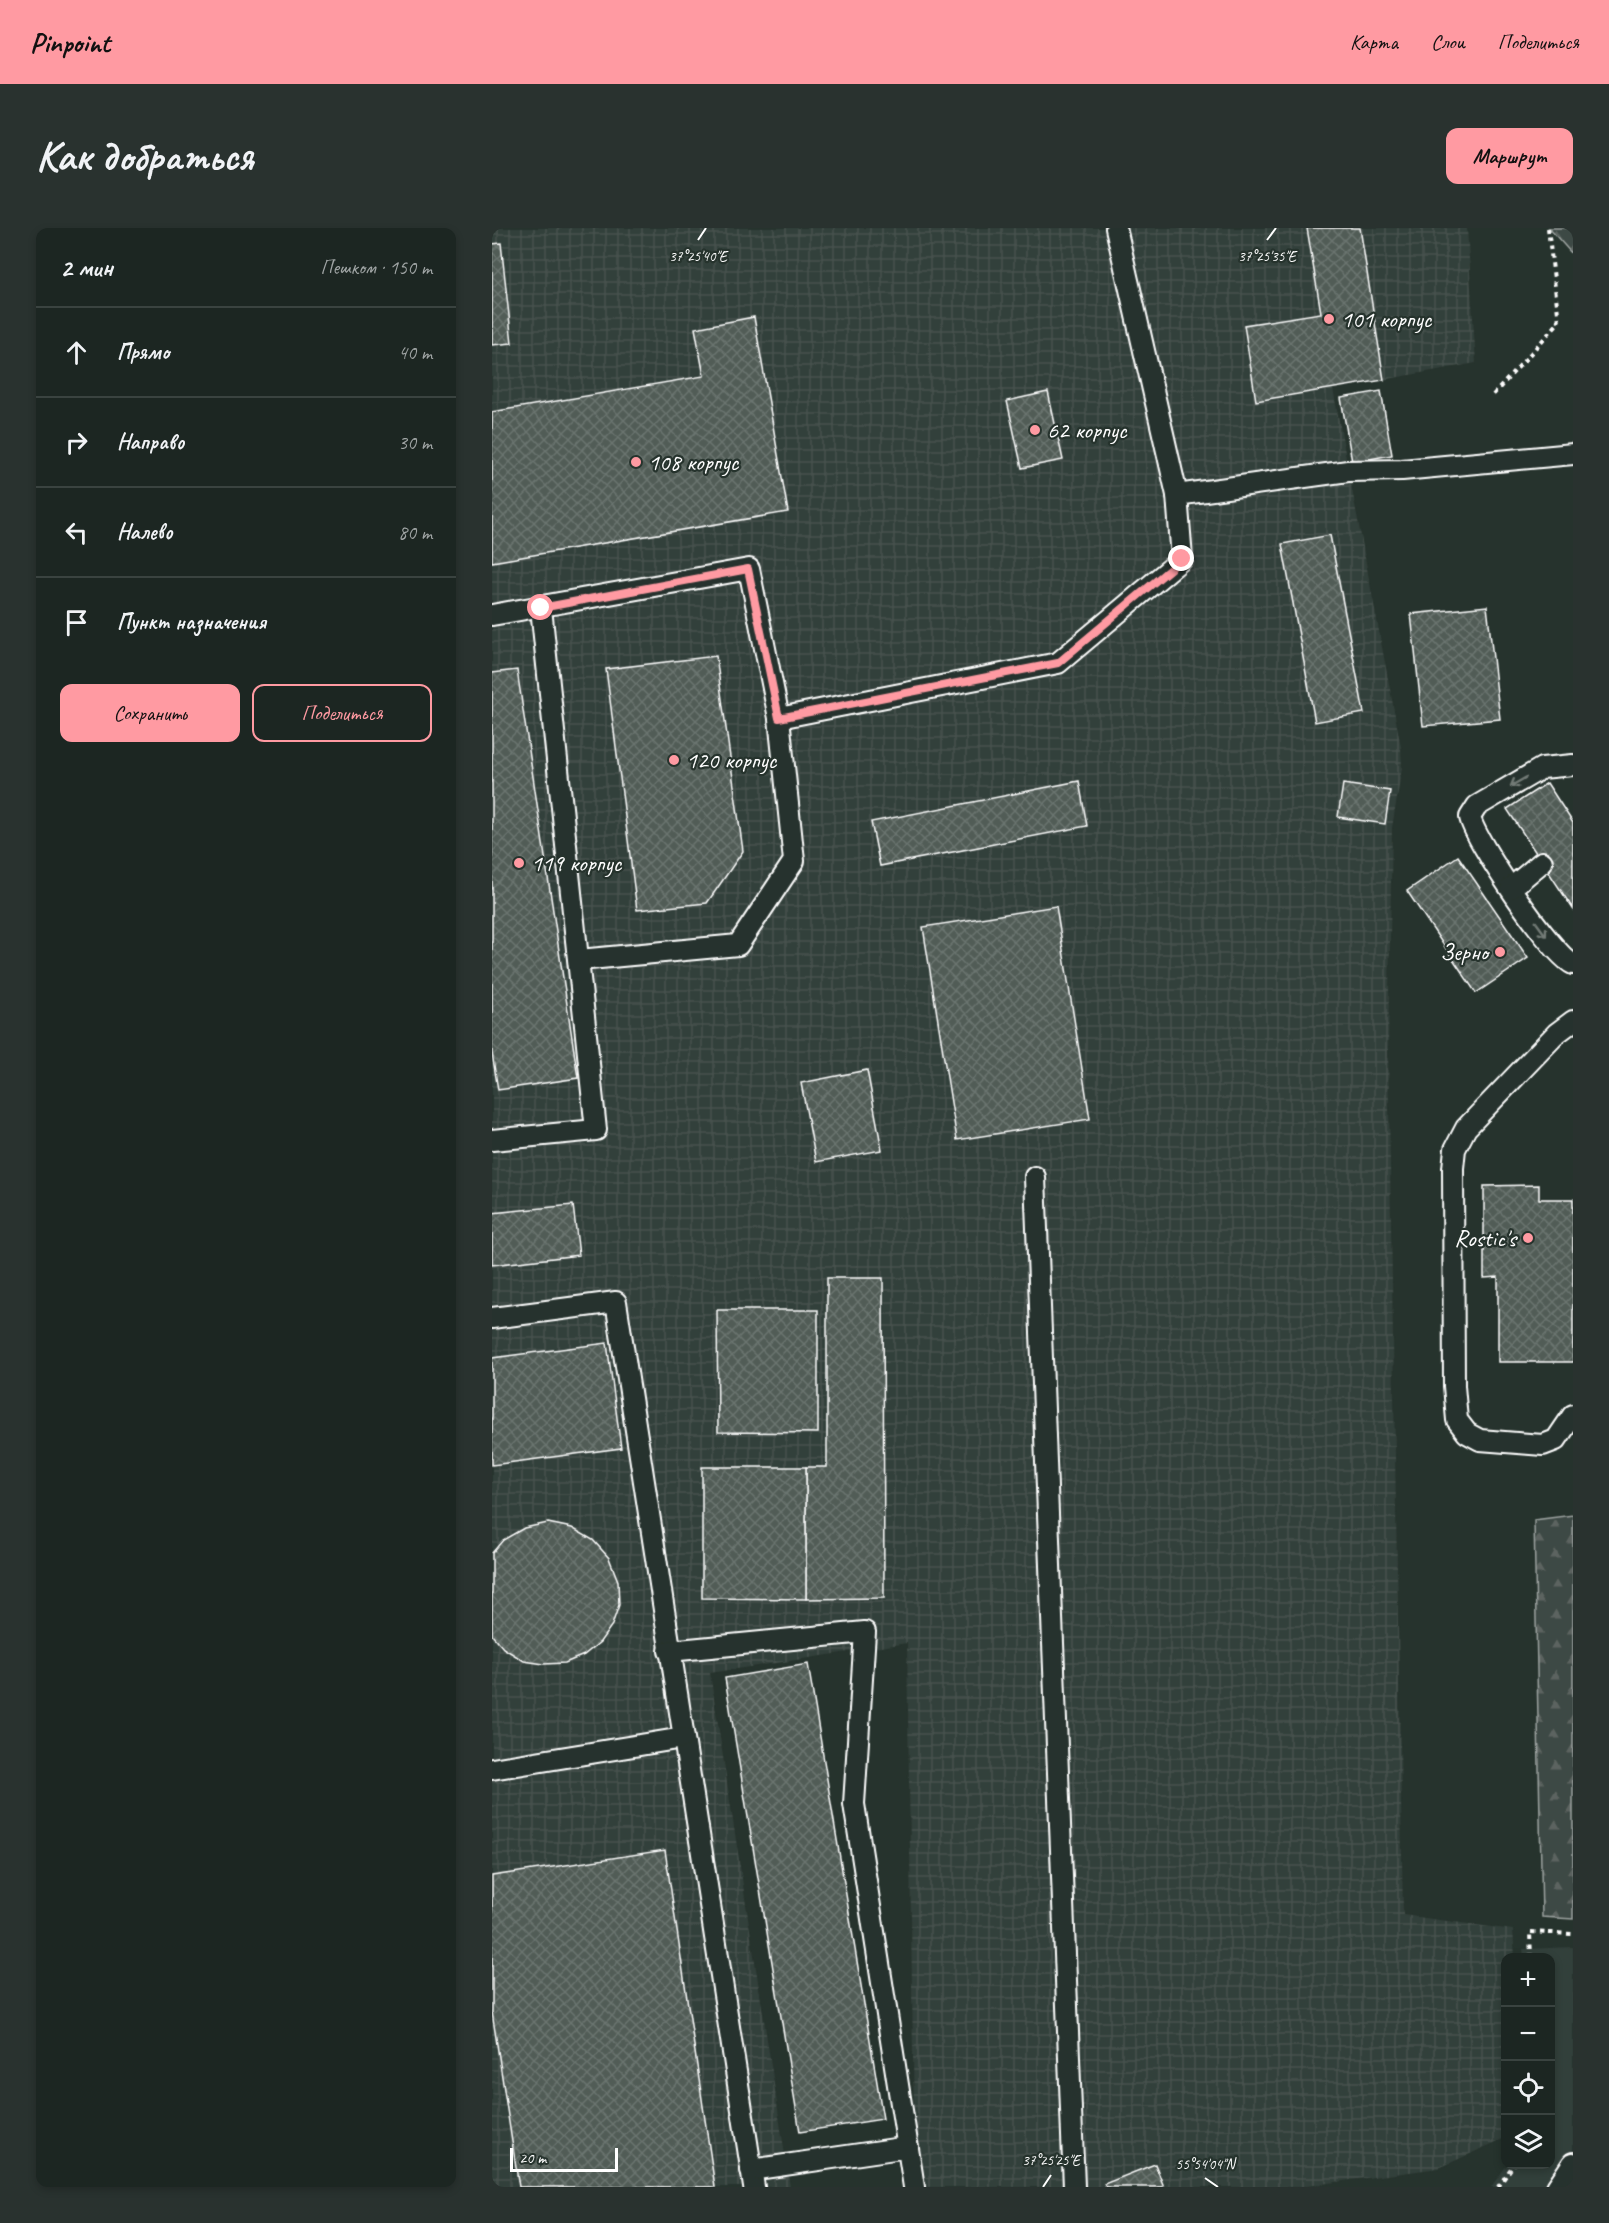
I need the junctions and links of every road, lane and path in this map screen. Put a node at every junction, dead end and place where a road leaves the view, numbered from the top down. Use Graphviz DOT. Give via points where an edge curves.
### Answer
graph roads {
  1 [pos="1116,228"];
  2 [pos="1548,228"];
  3 [pos="1493,395"];
  4 [pos="1573,454"];
  5 [pos="1177,495"];
  6 [pos="541,608"];
  7 [pos="492,615"];
  8 [pos="779,718"];
  9 [pos="1573,765"];
  10 [pos="1542,862"];
  11 [pos="1511,888"];
  12 [pos="579,960"];
  13 [pos="1573,964"];
  14 [pos="1573,1021"];
  15 [pos="492,1140"];
  16 [pos="1035,1177"];
  17 [pos="492,1318"];
  18 [pos="1573,1415"];
  19 [pos="669,1650"];
  20 [pos="683,1738"];
  21 [pos="492,1769"];
  22 [pos="1573,1934"];
  23 [pos="1531,1953"];
  24 [pos="908,2147"];
  25 [pos="1573,2163"];
  26 [pos="1511,2169"];
  27 [pos="753,2179"];
  28 [pos="914,2187"];
  29 [pos="1074,2187"];
  30 [pos="1498,2187"];
  31 [pos="1557,2187"];
  1 -- 5 [label="lane"];
  2 -- 3 [label="path" via="1559,322"];
  4 -- 5 [label="lane" via="1402,470 1348,471"];
  5 -- 8 [label="lane" via="1182,559 1058,663"];
  6 -- 7 [label="lane"];
  6 -- 8 [label="lane" via="748,569"];
  6 -- 12 [label="lane"];
  8 -- 12 [label="lane" via="794,861 738,945"];
  9 -- 11 [label="lane, one-way" via="1542,768 1477,806 1470,817 1472,829"];
  10 -- 11 [label="lane"];
  11 -- 13 [label="lane, one-way" via="1557,951"];
  12 -- 15 [label="lane" via="596,1130"];
  14 -- 18 [label="lane" via="1466,1128 1455,1149 1453,1168 1457,1420 1467,1433 1480,1440 1543,1446 1556,1440"];
  16 -- 29 [label="lane"];
  17 -- 19 [label="lane" via="616,1302"];
  19 -- 20 [label="lane"];
  19 -- 24 [label="lane" via="865,1632 854,1804"];
  20 -- 21 [label="lane"];
  20 -- 27 [label="lane"];
  22 -- 23 [label="path" via="1530,1932"];
  24 -- 27 [label="lane"];
  24 -- 28 [label="lane"];
  25 -- 31 [label="lane"];
  26 -- 30 [label="path"];
}
